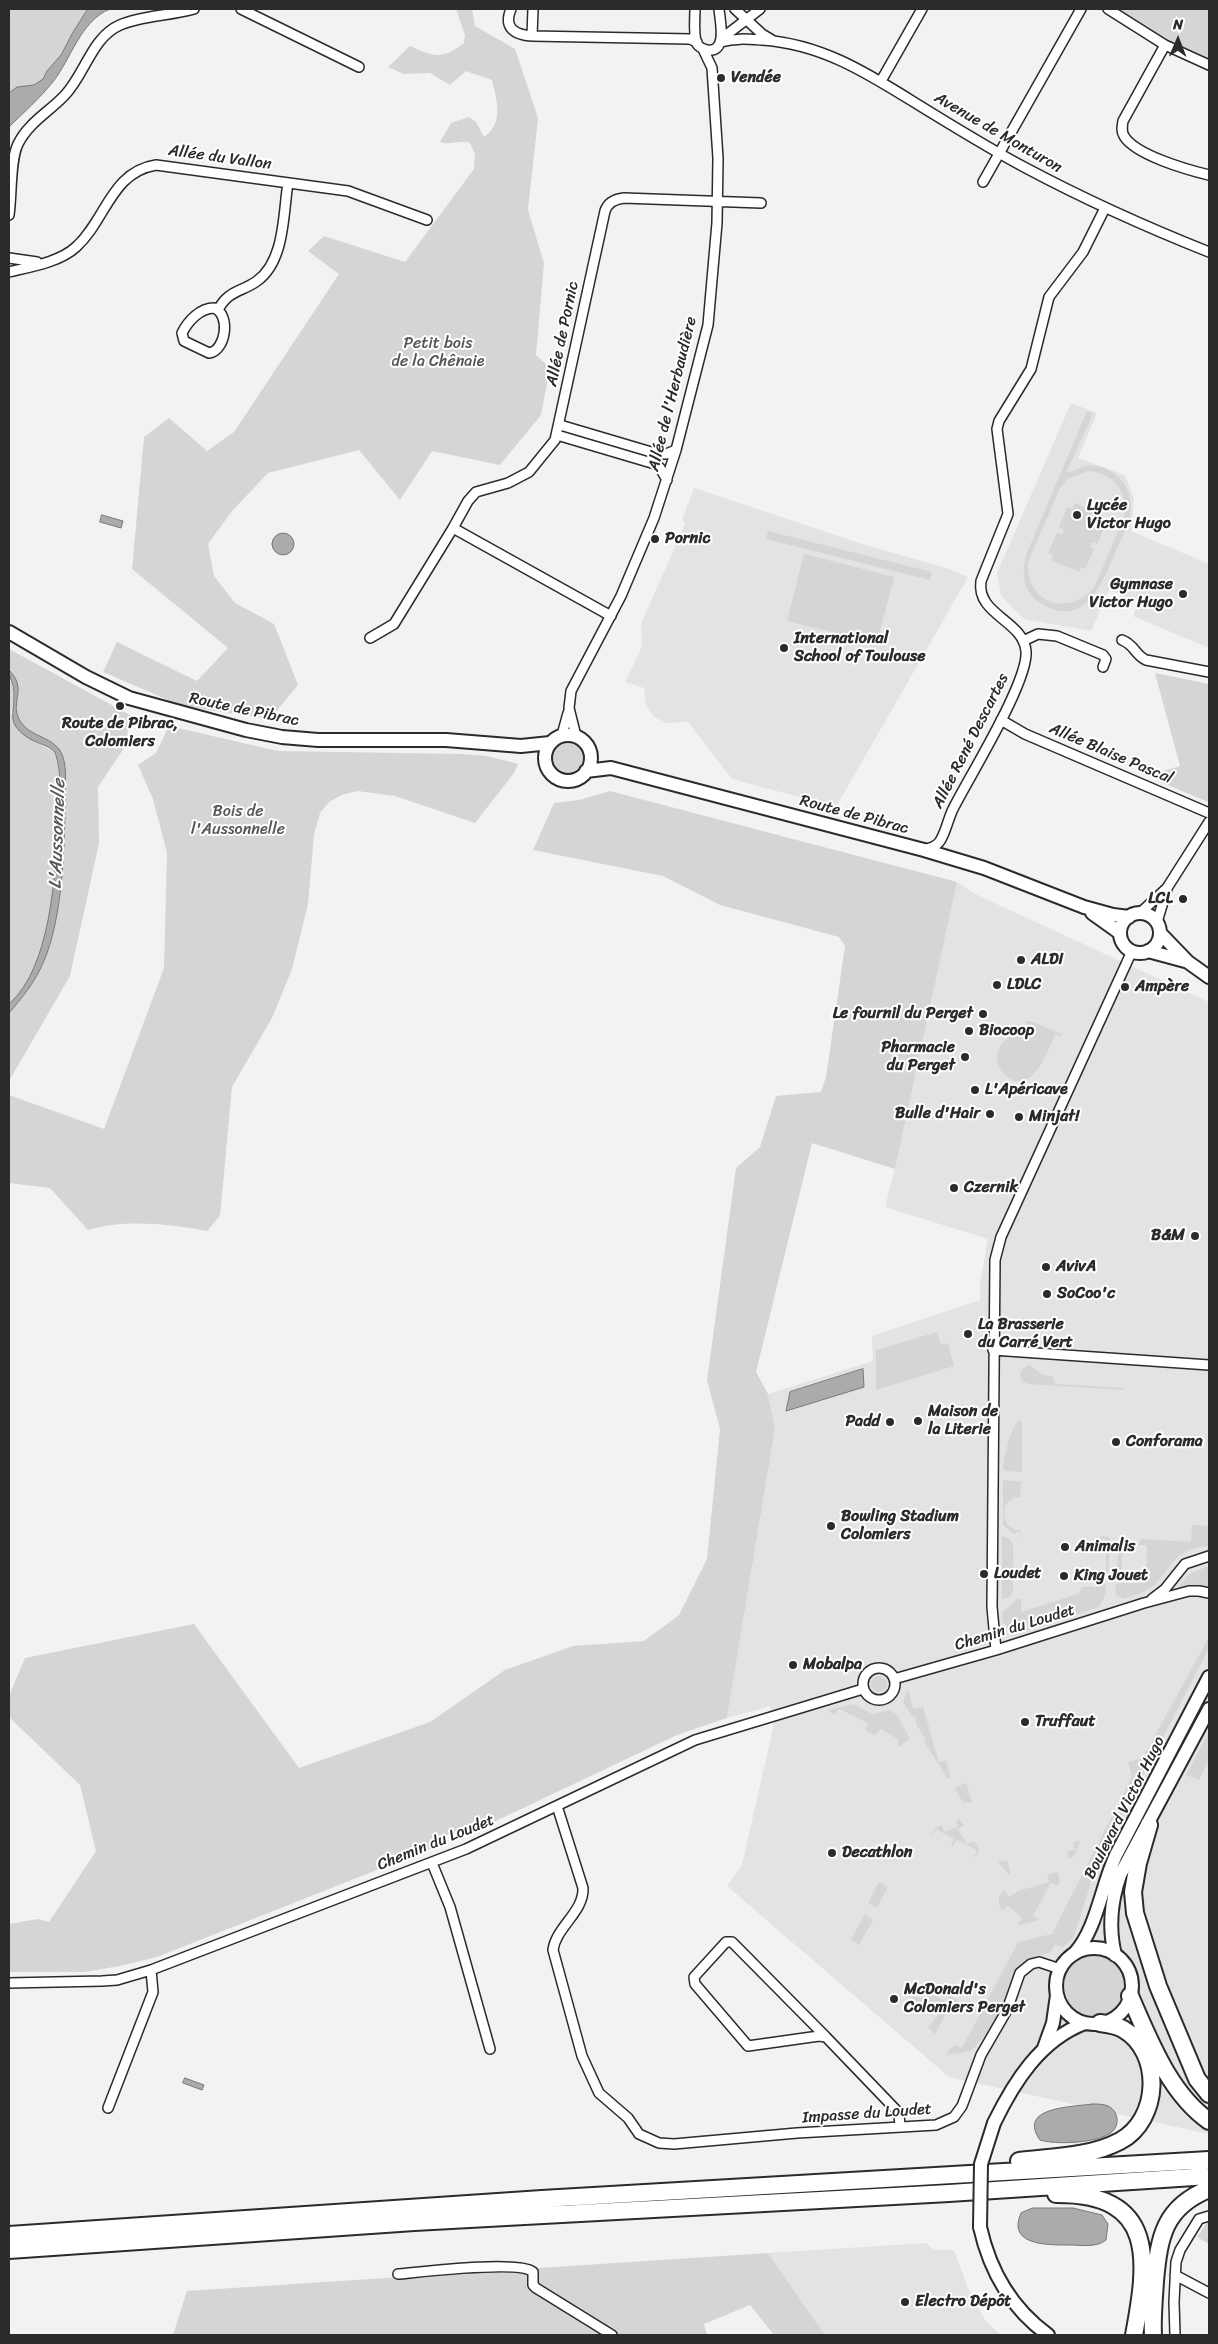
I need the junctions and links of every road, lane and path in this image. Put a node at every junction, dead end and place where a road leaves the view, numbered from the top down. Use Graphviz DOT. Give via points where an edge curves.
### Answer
graph roads {
  1 [pos="194,9"];
  2 [pos="241,9"];
  3 [pos="511,9"];
  4 [pos="533,9"];
  5 [pos="694,9"];
  6 [pos="719,9"];
  7 [pos="760,9"];
  8 [pos="922,9"];
  9 [pos="1081,9"];
  10 [pos="1108,9"];
  11 [pos="739,10"];
  12 [pos="747,20"];
  13 [pos="532,36"];
  14 [pos="774,41"];
  15 [pos="720,43"];
  16 [pos="1165,45"];
  17 [pos="700,46"];
  18 [pos="1209,65"];
  19 [pos="359,67"];
  20 [pos="712,68"];
  21 [pos="881,82"];
  22 [pos="1000,154"];
  23 [pos="1209,175"];
  24 [pos="983,182"];
  25 [pos="288,183"];
  26 [pos="718,201"];
  27 [pos="761,203"];
  28 [pos="1105,208"];
  29 [pos="9,215"];
  30 [pos="427,220"];
  31 [pos="1209,252"];
  32 [pos="9,258"];
  33 [pos="42,262"];
  34 [pos="9,272"];
  35 [pos="218,310"];
  36 [pos="560,425"];
  37 [pos="557,435"];
  38 [pos="676,450"];
  39 [pos="667,480"];
  40 [pos="452,528"];
  41 [pos="611,616"];
  42 [pos="9,632"];
  43 [pos="370,638"];
  44 [pos="1122,640"];
  45 [pos="1023,641"];
  46 [pos="1103,667"];
  47 [pos="1209,672"];
  48 [pos="569,708"];
  49 [pos="1002,720"];
  50 [pos="562,736"];
  51 [pos="576,736"];
  52 [pos="550,743"];
  53 [pos="521,746"];
  54 [pos="589,750"];
  55 [pos="545,761"];
  56 [pos="611,768"];
  57 [pos="586,771"];
  58 [pos="1209,813"];
  59 [pos="1209,822"];
  60 [pos="924,850"];
  61 [pos="1167,888"];
  62 [pos="1084,907"];
  63 [pos="1135,915"];
  64 [pos="1159,928"];
  65 [pos="1120,933"];
  66 [pos="1132,951"];
  67 [pos="1148,951"];
  68 [pos="1188,962"];
  69 [pos="1209,977"];
  70 [pos="993,1350"];
  71 [pos="1209,1365"];
  72 [pos="1209,1556"];
  73 [pos="1209,1594"];
  74 [pos="1144,1603"];
  75 [pos="996,1650"];
  76 [pos="1209,1677"];
  77 [pos="894,1679"];
  78 [pos="863,1689"];
  79 [pos="1209,1709"];
  80 [pos="557,1806"];
  81 [pos="1149,1824"];
  82 [pos="432,1863"];
  83 [pos="1074,1954"];
  84 [pos="1114,1955"];
  85 [pos="1060,1969"];
  86 [pos="152,1970"];
  87 [pos="9,1983"];
  88 [pos="1057,1995"];
  89 [pos="1130,1996"];
  90 [pos="1093,2023"];
  91 [pos="826,2037"];
  92 [pos="490,2048"];
  93 [pos="1043,2050"];
  94 [pos="1209,2094"];
  95 [pos="108,2108"];
  96 [pos="1209,2121"];
  97 [pos="900,2127"];
  98 [pos="1209,2160"];
  99 [pos="1209,2176"];
  100 [pos="880,2178"];
  101 [pos="1209,2189"];
  102 [pos="949,2193"];
  103 [pos="1209,2216"];
  104 [pos="9,2235"];
  105 [pos="9,2250"];
  106 [pos="398,2274"];
  107 [pos="1175,2274"];
  108 [pos="1209,2293"];
  109 [pos="612,2335"];
  110 [pos="1048,2335"];
  111 [pos="1134,2335"];
  112 [pos="1153,2335"];
  113 [pos="1175,2335"];
  1 -- 29 [label="street" via="126,22 102,37 66,94 33,123 17,145 13,157"];
  2 -- 19 [label="street"];
  3 -- 13 [label="street" via="512,30"];
  4 -- 13 [label="street"];
  5 -- 17 [label="street"];
  6 -- 15 [label="street, Allée de l'Herbaudière"];
  7 -- 12 [label="street"];
  8 -- 21 [label="street"];
  9 -- 22 [label="street"];
  10 -- 16 [label="street"];
  11 -- 12 [label="street, Avenue de Monturon"];
  12 -- 14 [label="street, Avenue de Monturon"];
  12 -- 15 [label="street"];
  13 -- 17 [label="street, Avenue de Monturon" via="690,39"];
  14 -- 15 [label="street, Avenue de Monturon" via="739,39"];
  14 -- 21 [label="street, Avenue de Monturon" via="800,45 833,56"];
  15 -- 17 [label="street, Avenue de Monturon" via="710,50"];
  15 -- 20 [label="street, Allée de l'Herbaudière"];
  16 -- 18 [label="street"];
  16 -- 23 [label="street" via="1123,121 1122,132 1129,143 1150,154 1175,166"];
  17 -- 20 [label="street, Allée de l'Herbaudière"];
  20 -- 26 [label="street, Allée de l'Herbaudière"];
  21 -- 22 [label="street, Avenue de Monturon"];
  22 -- 24 [label="street"];
  22 -- 28 [label="street, Avenue de Monturon"];
  25 -- 30 [label="street, Allée du Vallon" via="348,191"];
  25 -- 33 [label="street, Allée du Vallon" via="162,164 142,168 122,181 78,246 65,255"];
  25 -- 35 [label="street, Allée du Vallon" via="278,246 271,267 256,282 230,294"];
  26 -- 27 [label="street"];
  26 -- 36 [label="street, Allée de Pornic" via="624,198 616,199 607,206"];
  26 -- 38 [label="street, Allée de l'Herbaudière" via="708,326"];
  28 -- 31 [label="street, Avenue de Monturon"];
  28 -- 45 [label="street" via="1083,252 1049,297 1031,369 997,429 1008,514 980,591 986,605"];
  32 -- 33 [label="street, Allée du Vallon"];
  33 -- 34 [label="street, Allée du Vallon"];
  35 -- 35 [label="street" via="205,309 197,315 182,331 183,340 205,353 215,352 224,330"];
  36 -- 37 [label="street, Allée de Pornic"];
  36 -- 38 [label="street" via="658,454"];
  37 -- 39 [label="street" via="655,464"];
  37 -- 40 [label="street, Allée de Pornic" via="529,472 473,496"];
  38 -- 39 [label="street, Allée de l'Herbaudière"];
  39 -- 41 [label="street, Allée de l'Herbaudière" via="642,548"];
  40 -- 41 [label="street"];
  40 -- 43 [label="street, Allée de Pornic" via="394,624"];
  41 -- 48 [label="street, Allée de l'Herbaudière" via="574,682"];
  42 -- 53 [label="main road, Route de Pibrac" via="129,698 246,730 282,738 477,741"];
  44 -- 47 [label="street" via="1132,645 1146,660"];
  45 -- 46 [label="street" via="1038,634 1057,636 1103,655 1106,659"];
  45 -- 49 [label="street, Allée René Descartes" via="1026,650 1024,669"];
  48 -- 50 [label="street, Allée de l'Herbaudière"];
  48 -- 51 [label="street, Allée de l'Herbaudière"];
  49 -- 58 [label="street, Allée Blaise Pascal" via="1025,734"];
  49 -- 60 [label="street, Allée René Descartes" via="948,820 941,840"];
  50 -- 51 [label="main road"];
  50 -- 52 [label="main road"];
  51 -- 54 [label="main road"];
  52 -- 53 [label="main road, Route de Pibrac"];
  52 -- 55 [label="main road"];
  53 -- 55 [label="main road, Route de Pibrac"];
  54 -- 56 [label="main road, Route de Pibrac"];
  54 -- 57 [label="main road" via="590,761"];
  55 -- 57 [label="main road" via="551,773 562,780 575,779"];
  56 -- 57 [label="main road, Route de Pibrac"];
  56 -- 60 [label="main road, Route de Pibrac"];
  59 -- 61 [label="street"];
  60 -- 62 [label="main road, Route de Pibrac" via="984,868"];
  61 -- 63 [label="street"];
  61 -- 64 [label="street"];
  62 -- 63 [label="main road, Route de Pibrac" via="1113,915"];
  62 -- 65 [label="main road, Route de Pibrac"];
  63 -- 64 [label="main road" via="1150,916"];
  63 -- 65 [label="main road" via="1122,926"];
  64 -- 67 [label="main road" via="1157,944"];
  64 -- 68 [label="main road"];
  65 -- 66 [label="main road" via="1125,946"];
  66 -- 67 [label="main road"];
  66 -- 70 [label="street" via="1001,1238 994,1260"];
  67 -- 68 [label="main road"];
  68 -- 69 [label="main road"];
  70 -- 71 [label="street"];
  70 -- 75 [label="street" via="992,1619"];
  72 -- 74 [label="street, Chemin du Loudet" via="1185,1564 1159,1595"];
  73 -- 74 [label="street, Chemin du Loudet" via="1189,1591"];
  74 -- 75 [label="street, Chemin du Loudet"];
  75 -- 77 [label="street, Chemin du Loudet"];
  76 -- 83 [label="main road, Boulevard Victor Hugo" via="1116,1855 1087,1938"];
  77 -- 78 [label="street" via="886,1669 873,1669 865,1674"];
  77 -- 78 [label="street" via="893,1693 882,1700 868,1697"];
  78 -- 80 [label="street, Chemin du Loudet" via="695,1740"];
  79 -- 81 [label="main road, Boulevard Victor Hugo"];
  80 -- 82 [label="street, Chemin du Loudet"];
  80 -- 97 [label="street, Impasse du Loudet" via="583,1893 555,1941 554,1955 584,2063 603,2098 621,2111 639,2134 659,2143 674,2144"];
  81 -- 84 [label="main road, Boulevard Victor Hugo" via="1120,1875 1113,1896 1110,1925"];
  81 -- 94 [label="highway" via="1138,1863 1135,1913 1158,1986 1197,2079"];
  82 -- 86 [label="street, Chemin du Loudet"];
  82 -- 92 [label="street" via="450,1907"];
  83 -- 84 [label="main road" via="1094,1948"];
  83 -- 85 [label="main road"];
  84 -- 89 [label="main road" via="1122,1961 1131,1977"];
  85 -- 88 [label="main road"];
  85 -- 97 [label="street, Impasse du Loudet" via="1039,1962 1020,1973 1011,2001 981,2055 969,2090 954,2117 936,2125"];
  86 -- 87 [label="street, Chemin du Loudet" via="117,1980"];
  86 -- 95 [label="street" via="153,1992"];
  88 -- 90 [label="main road" via="1067,2013"];
  88 -- 93 [label="main road" via="1053,2023"];
  89 -- 90 [label="main road" via="1115,2017"];
  89 -- 96 [label="highway" via="1168,2073 1191,2105"];
  90 -- 93 [label="main road" via="1060,2036"];
  90 -- 100 [label="highway" via="1122,2028 1132,2036 1150,2071 1150,2103 1144,2119 1121,2141 1074,2154"];
  91 -- 91 [label="street" via="748,2046 695,1984 694,1977 726,1942 732,1942"];
  91 -- 97 [label="street" via="899,2113"];
  93 -- 110 [label="main road, bridge" via="1028,2066 994,2123 981,2164 980,2227 999,2284 1025,2316"];
  98 -- 100 [label="highway"];
  99 -- 102 [label="highway"];
  100 -- 104 [label="highway"];
  101 -- 112 [label="highway" via="1182,2205 1163,2230 1157,2259"];
  102 -- 105 [label="highway" via="414,2222"];
  102 -- 111 [label="highway" via="1060,2194 1088,2196 1110,2203 1137,2229 1141,2242 1142,2282"];
  103 -- 107 [label="street" via="1199,2218 1180,2250"];
  106 -- 109 [label="street" via="524,2267 532,2272 536,2288"];
  107 -- 108 [label="street"];
  107 -- 113 [label="street"];
}
